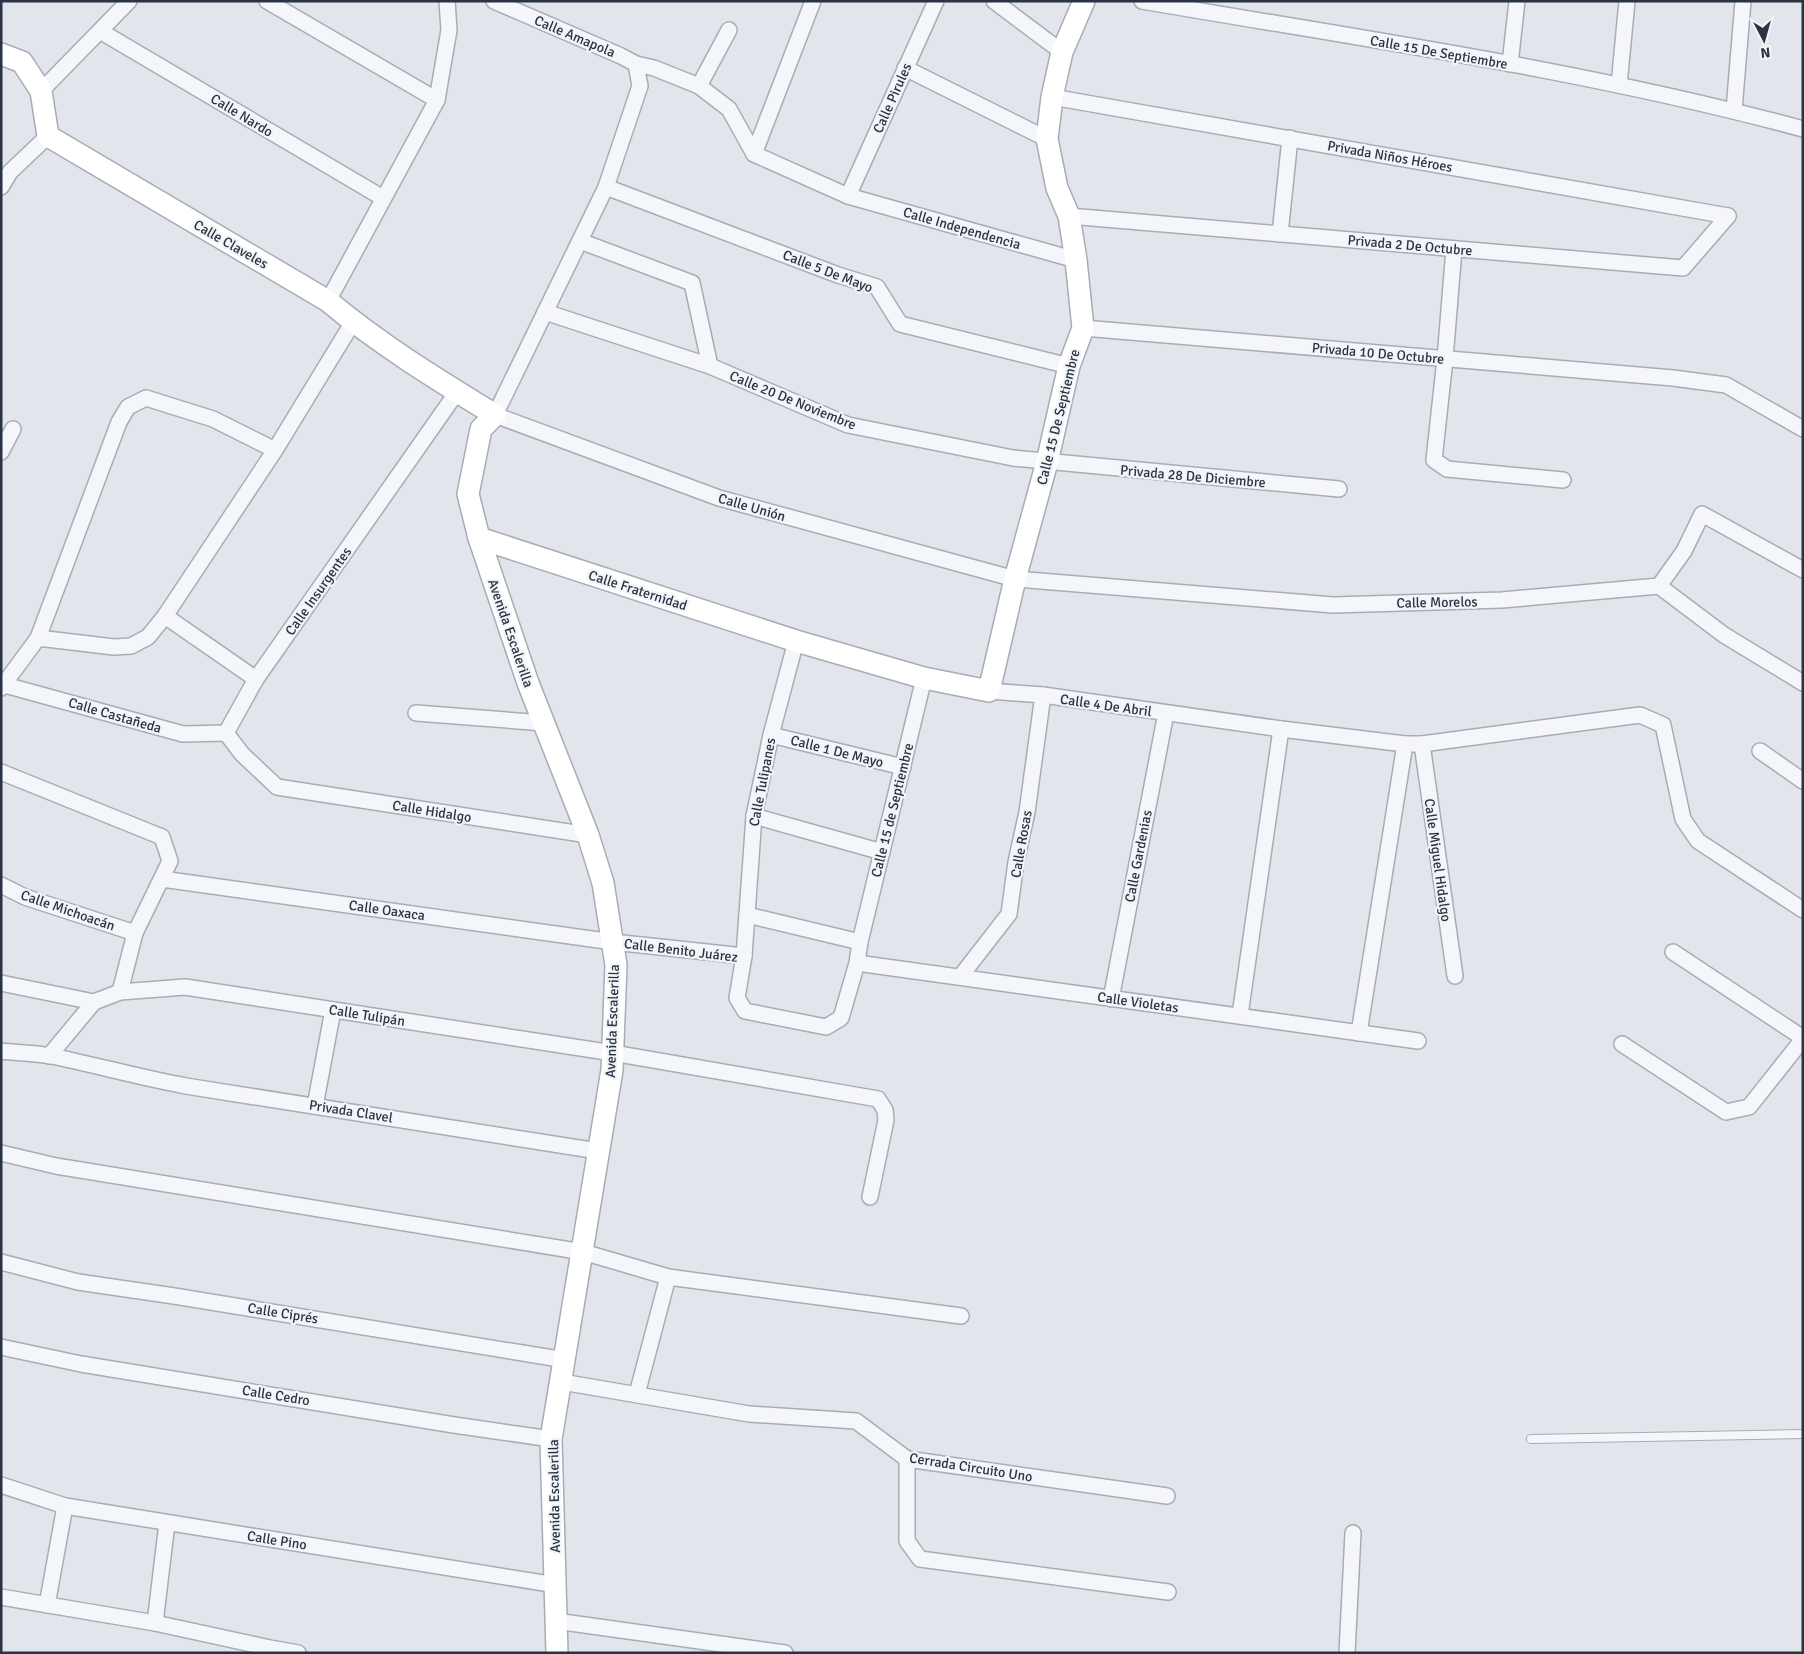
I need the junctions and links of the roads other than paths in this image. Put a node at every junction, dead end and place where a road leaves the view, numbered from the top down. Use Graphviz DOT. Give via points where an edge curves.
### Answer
graph roads {
  1 [pos="129,1"];
  2 [pos="267,1"];
  3 [pos="447,1"];
  4 [pos="494,1"];
  5 [pos="813,1"];
  6 [pos="936,1"];
  7 [pos="994,1"];
  8 [pos="1084,1"];
  9 [pos="1142,1"];
  10 [pos="1517,1"];
  11 [pos="1627,1"];
  12 [pos="1743,1"];
  13 [pos="729,30"];
  14 [pos="100,31"];
  15 [pos="1062,52"];
  16 [pos="1,54"];
  17 [pos="636,64"];
  18 [pos="1510,64"];
  19 [pos="905,68"];
  20 [pos="1619,85"];
  21 [pos="699,86"];
  22 [pos="42,91"];
  23 [pos="1052,97"];
  24 [pos="437,100"];
  25 [pos="1734,110"];
  26 [pos="1803,129"];
  27 [pos="48,136"];
  28 [pos="1290,138"];
  29 [pos="1047,139"];
  30 [pos="754,154"];
  31 [pos="5,170"];
  32 [pos="1,186"];
  33 [pos="606,187"];
  34 [pos="848,196"];
  35 [pos="383,198"];
  36 [pos="1069,216"];
  37 [pos="1728,216"];
  38 [pos="1280,234"];
  39 [pos="580,241"];
  40 [pos="1454,249"];
  41 [pos="1076,260"];
  42 [pos="328,300"];
  43 [pos="545,312"];
  44 [pos="353,322"];
  45 [pos="1083,328"];
  46 [pos="1445,359"];
  47 [pos="710,366"];
  48 [pos="1069,366"];
  49 [pos="457,392"];
  50 [pos="495,415"];
  51 [pos="13,429"];
  52 [pos="1803,429"];
  53 [pos="275,450"];
  54 [pos="1,452"];
  55 [pos="1047,462"];
  56 [pos="1563,480"];
  57 [pos="1339,489"];
  58 [pos="479,538"];
  59 [pos="1803,570"];
  60 [pos="1015,579"];
  61 [pos="1659,586"];
  62 [pos="165,616"];
  63 [pos="38,638"];
  64 [pos="796,641"];
  65 [pos="924,678"];
  66 [pos="256,679"];
  67 [pos="1803,682"];
  68 [pos="3,686"];
  69 [pos="989,691"];
  70 [pos="1043,695"];
  71 [pos="416,713"];
  72 [pos="1166,713"];
  73 [pos="544,724"];
  74 [pos="1281,729"];
  75 [pos="226,733"];
  76 [pos="771,735"];
  77 [pos="1405,744"];
  78 [pos="1422,744"];
  79 [pos="1760,751"];
  80 [pos="903,767"];
  81 [pos="1,772"];
  82 [pos="1803,781"];
  83 [pos="754,816"];
  84 [pos="588,835"];
  85 [pos="882,852"];
  86 [pos="162,879"];
  87 [pos="1,885"];
  88 [pos="1803,910"];
  89 [pos="747,915"];
  90 [pos="135,933"];
  91 [pos="613,942"];
  92 [pos="860,942"];
  93 [pos="1673,952"];
  94 [pos="744,956"];
  95 [pos="857,964"];
  96 [pos="1455,976"];
  97 [pos="960,977"];
  98 [pos="1,983"];
  99 [pos="120,992"];
  100 [pos="1110,999"];
  101 [pos="94,1002"];
  102 [pos="333,1010"];
  103 [pos="1240,1015"];
  104 [pos="1359,1034"];
  105 [pos="1803,1039"];
  106 [pos="1418,1041"];
  107 [pos="1622,1044"];
  108 [pos="1,1051"];
  109 [pos="613,1053"];
  110 [pos="49,1056"];
  111 [pos="315,1106"];
  112 [pos="598,1151"];
  113 [pos="1,1152"];
  114 [pos="870,1198"];
  115 [pos="582,1252"];
  116 [pos="1,1262"];
  117 [pos="668,1277"];
  118 [pos="961,1316"];
  119 [pos="1,1347"];
  120 [pos="565,1360"];
  121 [pos="562,1382"];
  122 [pos="637,1394"];
  123 [pos="1803,1434"];
  124 [pos="551,1439"];
  125 [pos="1531,1439"];
  126 [pos="907,1459"];
  127 [pos="1,1485"];
  128 [pos="1167,1496"];
  129 [pos="65,1506"];
  130 [pos="167,1523"];
  131 [pos="1353,1533"];
  132 [pos="556,1585"];
  133 [pos="1168,1592"];
  134 [pos="1,1597"];
  135 [pos="47,1605"];
  136 [pos="556,1621"];
  137 [pos="155,1623"];
  138 [pos="270,1651"];
  139 [pos="298,1653"];
  140 [pos="557,1653"];
  141 [pos="785,1653"];
  142 [pos="1346,1653"];
  1 -- 14 [label="street"];
  2 -- 24 [label="street"];
  3 -- 24 [label="street" via="449,30"];
  4 -- 17 [label="street, Calle Amapola"];
  5 -- 30 [label="street"];
  6 -- 19 [label="street, Calle Pirules"];
  7 -- 15 [label="street"];
  8 -- 15 [label="main road"];
  9 -- 18 [label="street, Calle 15 De Septiembre"];
  10 -- 18 [label="street"];
  11 -- 20 [label="street"];
  12 -- 25 [label="street"];
  13 -- 21 [label="street"];
  14 -- 22 [label="street"];
  14 -- 35 [label="street, Calle Nardo"];
  15 -- 23 [label="main road, Calle 15 De Septiembre"];
  16 -- 22 [label="main road" via="22,62"];
  17 -- 21 [label="street, Calle Amapola"];
  17 -- 33 [label="street" via="640,86"];
  18 -- 20 [label="street, Calle 15 De Septiembre"];
  19 -- 29 [label="street"];
  19 -- 34 [label="street, Calle Pirules"];
  20 -- 25 [label="street, Calle 15 De Septiembre"];
  21 -- 30 [label="street, Calle Amapola" via="729,109"];
  22 -- 27 [label="main road"];
  23 -- 28 [label="street, Privada Niños Héroes"];
  23 -- 29 [label="main road, Calle 15 De Septiembre"];
  24 -- 35 [label="street"];
  25 -- 26 [label="street, Calle 15 De Septiembre"];
  27 -- 31 [label="street"];
  27 -- 42 [label="main road, Calle Claveles"];
  28 -- 37 [label="street, Privada Niños Héroes"];
  28 -- 38 [label="street"];
  29 -- 36 [label="main road, Calle 15 De Septiembre" via="1057,188"];
  30 -- 34 [label="street, Calle Independencia"];
  31 -- 32 [label="street"];
  33 -- 39 [label="street"];
  33 -- 48 [label="street, Calle 5 De Mayo" via="877,287 900,324"];
  34 -- 41 [label="street, Calle Independencia"];
  35 -- 42 [label="street"];
  36 -- 38 [label="street, Privada 2 De Octubre"];
  36 -- 41 [label="main road, Calle 15 De Septiembre"];
  37 -- 40 [label="street, Privada 2 De Octubre" via="1683,268"];
  38 -- 40 [label="street, Privada 2 De Octubre"];
  39 -- 43 [label="street"];
  39 -- 47 [label="street" via="692,283"];
  40 -- 46 [label="street"];
  41 -- 45 [label="main road, Calle 15 De Septiembre"];
  42 -- 44 [label="main road, Calle Claveles"];
  43 -- 47 [label="street, Calle 20 De Noviembre"];
  43 -- 50 [label="street"];
  44 -- 49 [label="main road, Calle Claveles"];
  44 -- 53 [label="street"];
  45 -- 46 [label="street, Privada 10 De Octubre"];
  45 -- 48 [label="main road, Calle 15 De Septiembre"];
  46 -- 52 [label="street, Privada 10 De Octubre" via="1726,385"];
  46 -- 56 [label="street" via="1434,460 1447,469"];
  47 -- 55 [label="street, Calle 20 De Noviembre" via="848,425"];
  48 -- 55 [label="main road, Calle 15 De Septiembre"];
  49 -- 50 [label="main road, Calle Claveles"];
  49 -- 66 [label="street, Calle Insurgentes"];
  50 -- 58 [label="main road, Avenida Escalerilla" via="481,430 468,494"];
  50 -- 60 [label="street, Calle Unión" via="719,498"];
  51 -- 54 [label="street"];
  53 -- 62 [label="street"];
  53 -- 63 [label="street" via="213,418 146,398 128,407 119,422"];
  55 -- 57 [label="street, Privada 28 De Diciembre"];
  55 -- 60 [label="main road, Calle 15 De Septiembre"];
  58 -- 64 [label="main road, Calle Fraternidad"];
  58 -- 73 [label="main road, Avenida Escalerilla"];
  59 -- 61 [label="street" via="1702,514 1684,551"];
  60 -- 61 [label="street, Calle Morelos" via="1332,605 1502,600"];
  60 -- 69 [label="main road, Calle 15 De Septiembre"];
  61 -- 67 [label="street" via="1724,635"];
  62 -- 63 [label="street" via="148,637 131,646"];
  62 -- 66 [label="street"];
  63 -- 68 [label="street"];
  64 -- 65 [label="main road, Calle 4 De Abril"];
  64 -- 76 [label="street, Calle Tulipanes"];
  65 -- 69 [label="main road, Calle 4 De Abril"];
  65 -- 80 [label="street, Calle 15 de Septiembre"];
  66 -- 75 [label="street, Calle Insurgentes"];
  68 -- 75 [label="street, Calle Castañeda" via="183,734"];
  69 -- 70 [label="street, Calle 4 De Abril"];
  70 -- 72 [label="street, Calle 4 De Abril"];
  70 -- 97 [label="street, Calle Rosas" via="1009,914"];
  71 -- 73 [label="street"];
  72 -- 74 [label="street, Calle 4 De Abril"];
  72 -- 100 [label="street, Calle Gardenias"];
  73 -- 84 [label="main road, Avenida Escalerilla"];
  74 -- 77 [label="street, Calle 4 De Abril"];
  74 -- 103 [label="street"];
  75 -- 84 [label="street, Calle Hidalgo" via="242,754 277,787"];
  76 -- 80 [label="street, Calle 1 De Mayo"];
  76 -- 83 [label="street, Calle Tulipanes"];
  77 -- 78 [label="street, Calle 4 De Abril"];
  77 -- 104 [label="street"];
  78 -- 88 [label="street, Calle 4 De Abril" via="1640,716 1663,725 1683,819 1698,841"];
  78 -- 96 [label="street, Calle Miguel Hidalgo"];
  79 -- 82 [label="street"];
  80 -- 85 [label="street, Calle 15 de Septiembre"];
  81 -- 86 [label="street" via="162,837 170,861"];
  83 -- 85 [label="street"];
  83 -- 89 [label="street, Calle Tulipanes"];
  84 -- 91 [label="main road, Avenida Escalerilla" via="603,883"];
  85 -- 92 [label="street, Calle 15 de Septiembre"];
  86 -- 90 [label="street"];
  86 -- 91 [label="street, Calle Oaxaca"];
  87 -- 90 [label="street, Calle Michoacán" via="25,897"];
  89 -- 92 [label="street"];
  89 -- 94 [label="street, Calle Tulipanes"];
  90 -- 99 [label="street"];
  91 -- 94 [label="street, Calle Benito Juárez"];
  91 -- 109 [label="main road, Avenida Escalerilla" via="616,965"];
  92 -- 95 [label="street"];
  93 -- 105 [label="street"];
  94 -- 95 [label="street, Calle Benito Juárez" via="737,998 745,1010 826,1027 841,1018"];
  95 -- 97 [label="street, Calle Violetas"];
  97 -- 100 [label="street, Calle Violetas"];
  98 -- 101 [label="street"];
  99 -- 101 [label="street, Calle Tulipán"];
  99 -- 102 [label="street, Calle Tulipán" via="185,987"];
  100 -- 103 [label="street, Calle Violetas"];
  101 -- 110 [label="street"];
  102 -- 109 [label="street, Calle Tulipán"];
  102 -- 111 [label="street"];
  103 -- 104 [label="street, Calle Violetas"];
  104 -- 106 [label="street, Calle Violetas"];
  105 -- 107 [label="street" via="1749,1107 1726,1112"];
  108 -- 110 [label="street, Privada Clavel"];
  109 -- 112 [label="main road, Avenida Escalerilla"];
  109 -- 114 [label="street, Calle Tulipán" via="878,1099 885,1110 886,1120"];
  110 -- 111 [label="street, Privada Clavel" via="150,1079"];
  111 -- 112 [label="street, Privada Clavel"];
  112 -- 115 [label="main road, Avenida Escalerilla"];
  113 -- 115 [label="street" via="56,1166"];
  115 -- 117 [label="street"];
  115 -- 120 [label="main road, Avenida Escalerilla"];
  116 -- 120 [label="street, Calle Ciprés" via="78,1282"];
  117 -- 118 [label="street"];
  117 -- 122 [label="street"];
  119 -- 124 [label="street, Calle Cedro" via="81,1364"];
  120 -- 121 [label="main road, Avenida Escalerilla"];
  121 -- 122 [label="street, Cerrada Circuito Uno"];
  121 -- 124 [label="main road, Avenida Escalerilla"];
  122 -- 126 [label="street, Cerrada Circuito Uno" via="749,1414 856,1421"];
  123 -- 125 [label="lane"];
  124 -- 132 [label="main road, Avenida Escalerilla"];
  126 -- 128 [label="street, Cerrada Circuito Uno"];
  126 -- 133 [label="street" via="907,1542 920,1559"];
  127 -- 129 [label="street, Calle Pino"];
  129 -- 130 [label="street, Calle Pino"];
  129 -- 135 [label="street"];
  130 -- 132 [label="street, Calle Pino"];
  130 -- 137 [label="street"];
  131 -- 142 [label="street"];
  132 -- 136 [label="main road, Avenida Escalerilla"];
  134 -- 135 [label="street"];
  135 -- 137 [label="street"];
  136 -- 140 [label="main road, Avenida Escalerilla"];
  136 -- 141 [label="street"];
  137 -- 138 [label="street"];
  138 -- 139 [label="street"];
}
